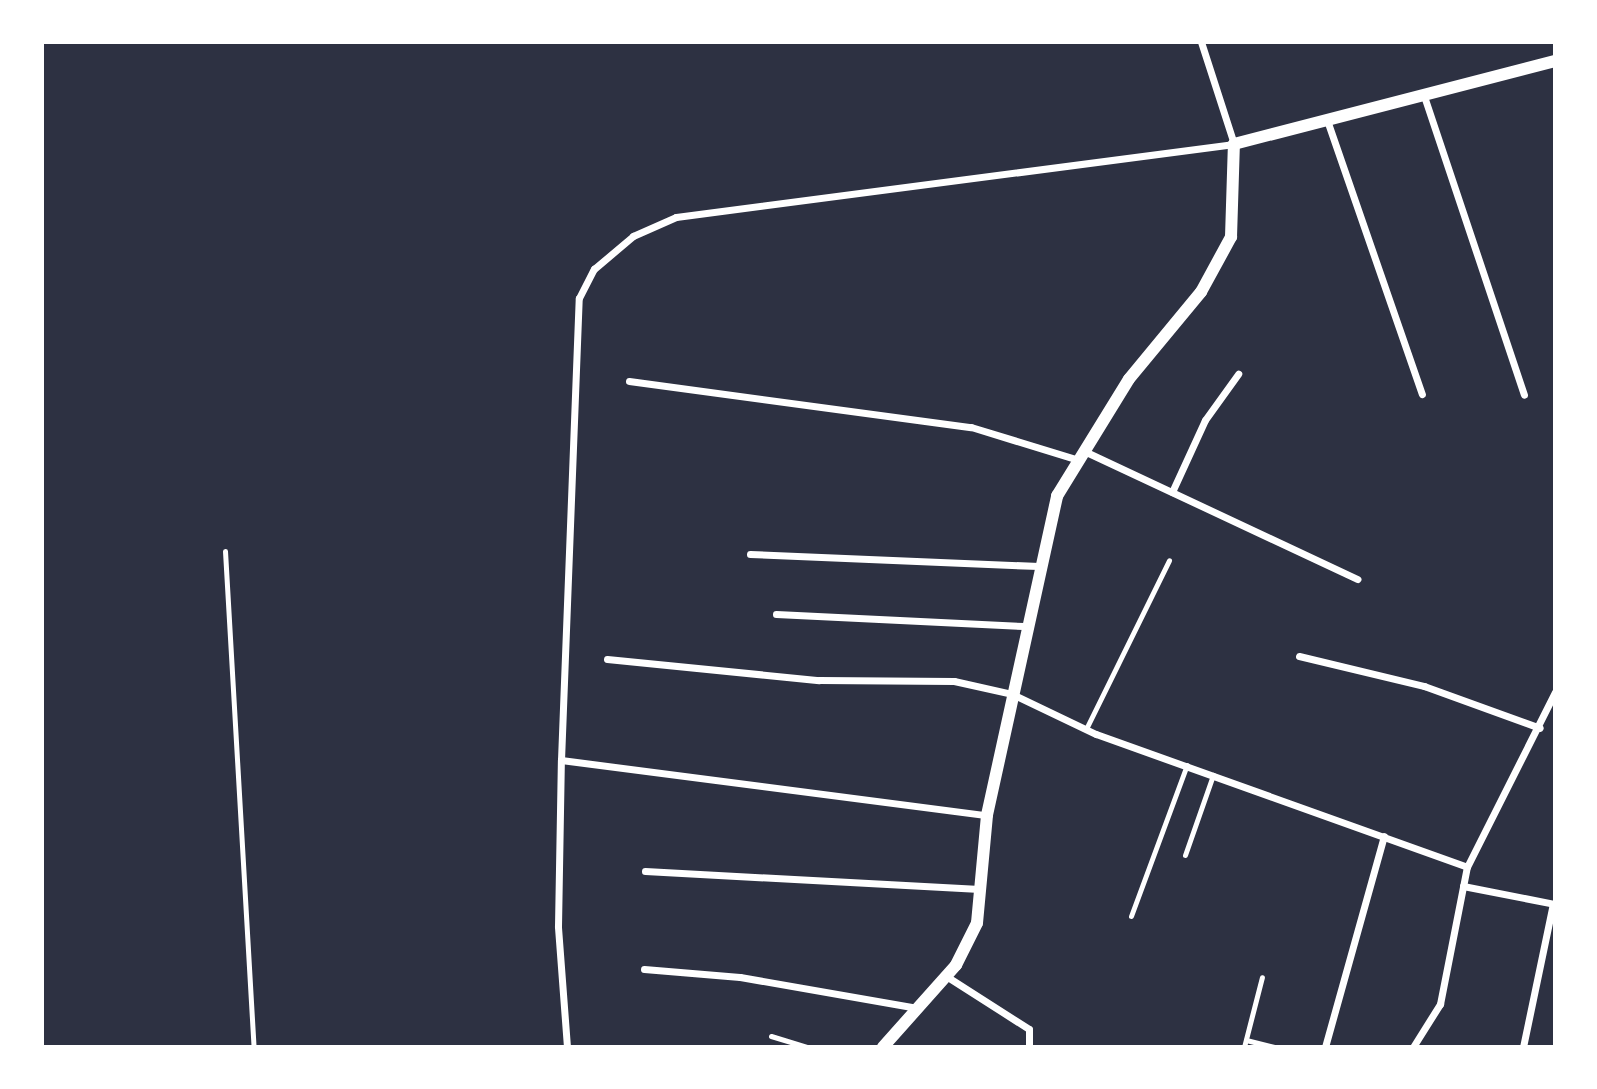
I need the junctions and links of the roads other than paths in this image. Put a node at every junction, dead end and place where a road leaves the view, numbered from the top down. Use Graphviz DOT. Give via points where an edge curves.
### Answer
graph roads {
  1 [pos="1201,42"];
  2 [pos="1555,61"];
  3 [pos="1424,96"];
  4 [pos="1328,123"];
  5 [pos="1234,144"];
  6 [pos="1238,374"];
  7 [pos="629,381"];
  8 [pos="1422,394"];
  9 [pos="1524,395"];
  10 [pos="1082,455"];
  11 [pos="1172,492"];
  12 [pos="225,551"];
  13 [pos="750,554"];
  14 [pos="1169,560"];
  15 [pos="1039,566"];
  16 [pos="1357,579"];
  17 [pos="776,614"];
  18 [pos="1024,626"];
  19 [pos="1298,656"];
  20 [pos="607,659"];
  21 [pos="1555,692"];
  22 [pos="1012,694"];
  23 [pos="1540,728"];
  24 [pos="1086,729"];
  25 [pos="561,760"];
  26 [pos="1187,764"];
  27 [pos="1214,774"];
  28 [pos="987,815"];
  29 [pos="1384,836"];
  30 [pos="1185,855"];
  31 [pos="1467,867"];
  32 [pos="645,871"];
  33 [pos="1464,886"];
  34 [pos="980,890"];
  35 [pos="1554,904"];
  36 [pos="1132,916"];
  37 [pos="644,970"];
  38 [pos="946,976"];
  39 [pos="1262,977"];
  40 [pos="917,1008"];
  41 [pos="771,1036"];
  42 [pos="1245,1044"];
  43 [pos="254,1047"];
  44 [pos="567,1047"];
  45 [pos="808,1047"];
  46 [pos="883,1047"];
  47 [pos="1029,1047"];
  48 [pos="1274,1047"];
  49 [pos="1325,1047"];
  50 [pos="1413,1047"];
  51 [pos="1523,1047"];
  1 -- 5 [label="street"];
  2 -- 3 [label="street"];
  3 -- 4 [label="street"];
  3 -- 9 [label="street"];
  4 -- 5 [label="street"];
  4 -- 8 [label="street"];
  5 -- 10 [label="street" via="1231,237 1201,292 1129,379"];
  5 -- 25 [label="street" via="676,218 633,236 594,269 579,298"];
  6 -- 11 [label="street" via="1205,421"];
  7 -- 10 [label="street" via="971,427"];
  10 -- 11 [label="street"];
  10 -- 15 [label="street" via="1057,496"];
  11 -- 16 [label="street"];
  12 -- 43 [label="lane"];
  13 -- 15 [label="street"];
  14 -- 24 [label="lane"];
  15 -- 18 [label="street"];
  17 -- 18 [label="street"];
  18 -- 22 [label="street"];
  19 -- 23 [label="street" via="1424,686"];
  20 -- 22 [label="street" via="819,680 954,681"];
  21 -- 23 [label="street"];
  22 -- 24 [label="street"];
  22 -- 28 [label="street"];
  23 -- 31 [label="street"];
  24 -- 26 [label="street"];
  25 -- 28 [label="street"];
  25 -- 44 [label="street" via="558,926"];
  26 -- 27 [label="street"];
  26 -- 36 [label="lane"];
  27 -- 29 [label="street"];
  27 -- 30 [label="lane"];
  28 -- 34 [label="street"];
  29 -- 31 [label="street"];
  29 -- 49 [label="street"];
  31 -- 33 [label="street"];
  32 -- 34 [label="street"];
  33 -- 35 [label="street"];
  33 -- 50 [label="street" via="1440,1003"];
  34 -- 38 [label="street" via="977,923"];
  35 -- 51 [label="street"];
  37 -- 40 [label="street" via="740,977"];
  38 -- 40 [label="street"];
  38 -- 47 [label="street" via="1030,1029"];
  39 -- 42 [label="lane"];
  40 -- 46 [label="street"];
  41 -- 45 [label="lane"];
  42 -- 48 [label="lane"];
}
